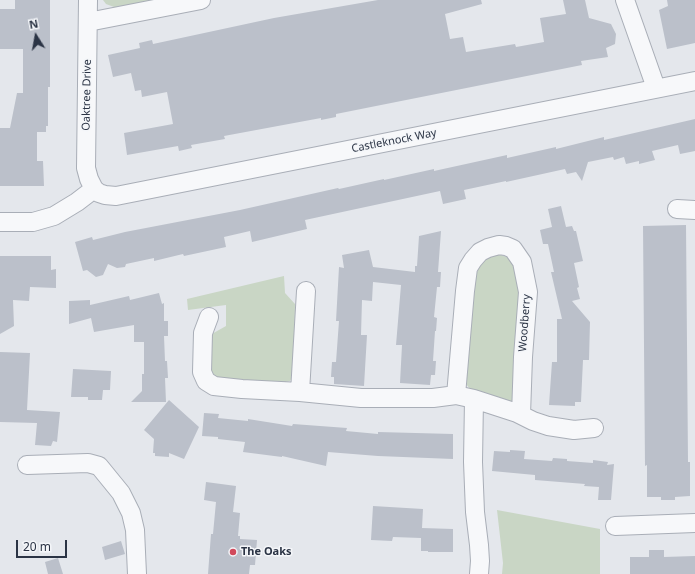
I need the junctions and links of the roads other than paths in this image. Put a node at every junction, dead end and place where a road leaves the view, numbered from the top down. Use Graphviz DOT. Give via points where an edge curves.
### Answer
graph roads {
  1 [pos="88,0"];
  2 [pos="201,0"];
  3 [pos="625,0"];
  4 [pos="88,22"];
  5 [pos="695,81"];
  6 [pos="656,88"];
  7 [pos="94,189"];
  8 [pos="677,209"];
  9 [pos="695,210"];
  10 [pos="0,222"];
  11 [pos="306,291"];
  12 [pos="209,317"];
  13 [pos="300,392"];
  14 [pos="456,395"];
  15 [pos="474,399"];
  16 [pos="521,415"];
  17 [pos="594,428"];
  18 [pos="27,465"];
  19 [pos="695,523"];
  20 [pos="615,526"];
  21 [pos="137,574"];
  22 [pos="479,574"];
  1 -- 4 [label="street, Oaktree Drive"];
  2 -- 4 [label="street"];
  3 -- 6 [label="street"];
  4 -- 7 [label="street, Oaktree Drive" via="86,168"];
  5 -- 6 [label="street, Castleknock Way"];
  6 -- 7 [label="street, Castleknock Way" via="116,196 105,195"];
  7 -- 10 [label="street" via="54,216 33,222"];
  8 -- 9 [label="street"];
  11 -- 13 [label="street"];
  12 -- 13 [label="street" via="203,333 202,372 206,381 214,386"];
  13 -- 14 [label="street" via="361,398 433,398"];
  14 -- 15 [label="street"];
  14 -- 16 [label="street, Woodberry" via="468,268 480,252 499,245 506,246 513,249 522,262 528,292"];
  15 -- 16 [label="street"];
  15 -- 22 [label="street" via="473,462"];
  16 -- 17 [label="street" via="548,426 574,430"];
  18 -- 21 [label="street" via="88,463 100,466 121,493 131,513 135,530"];
  19 -- 20 [label="street"];
}
